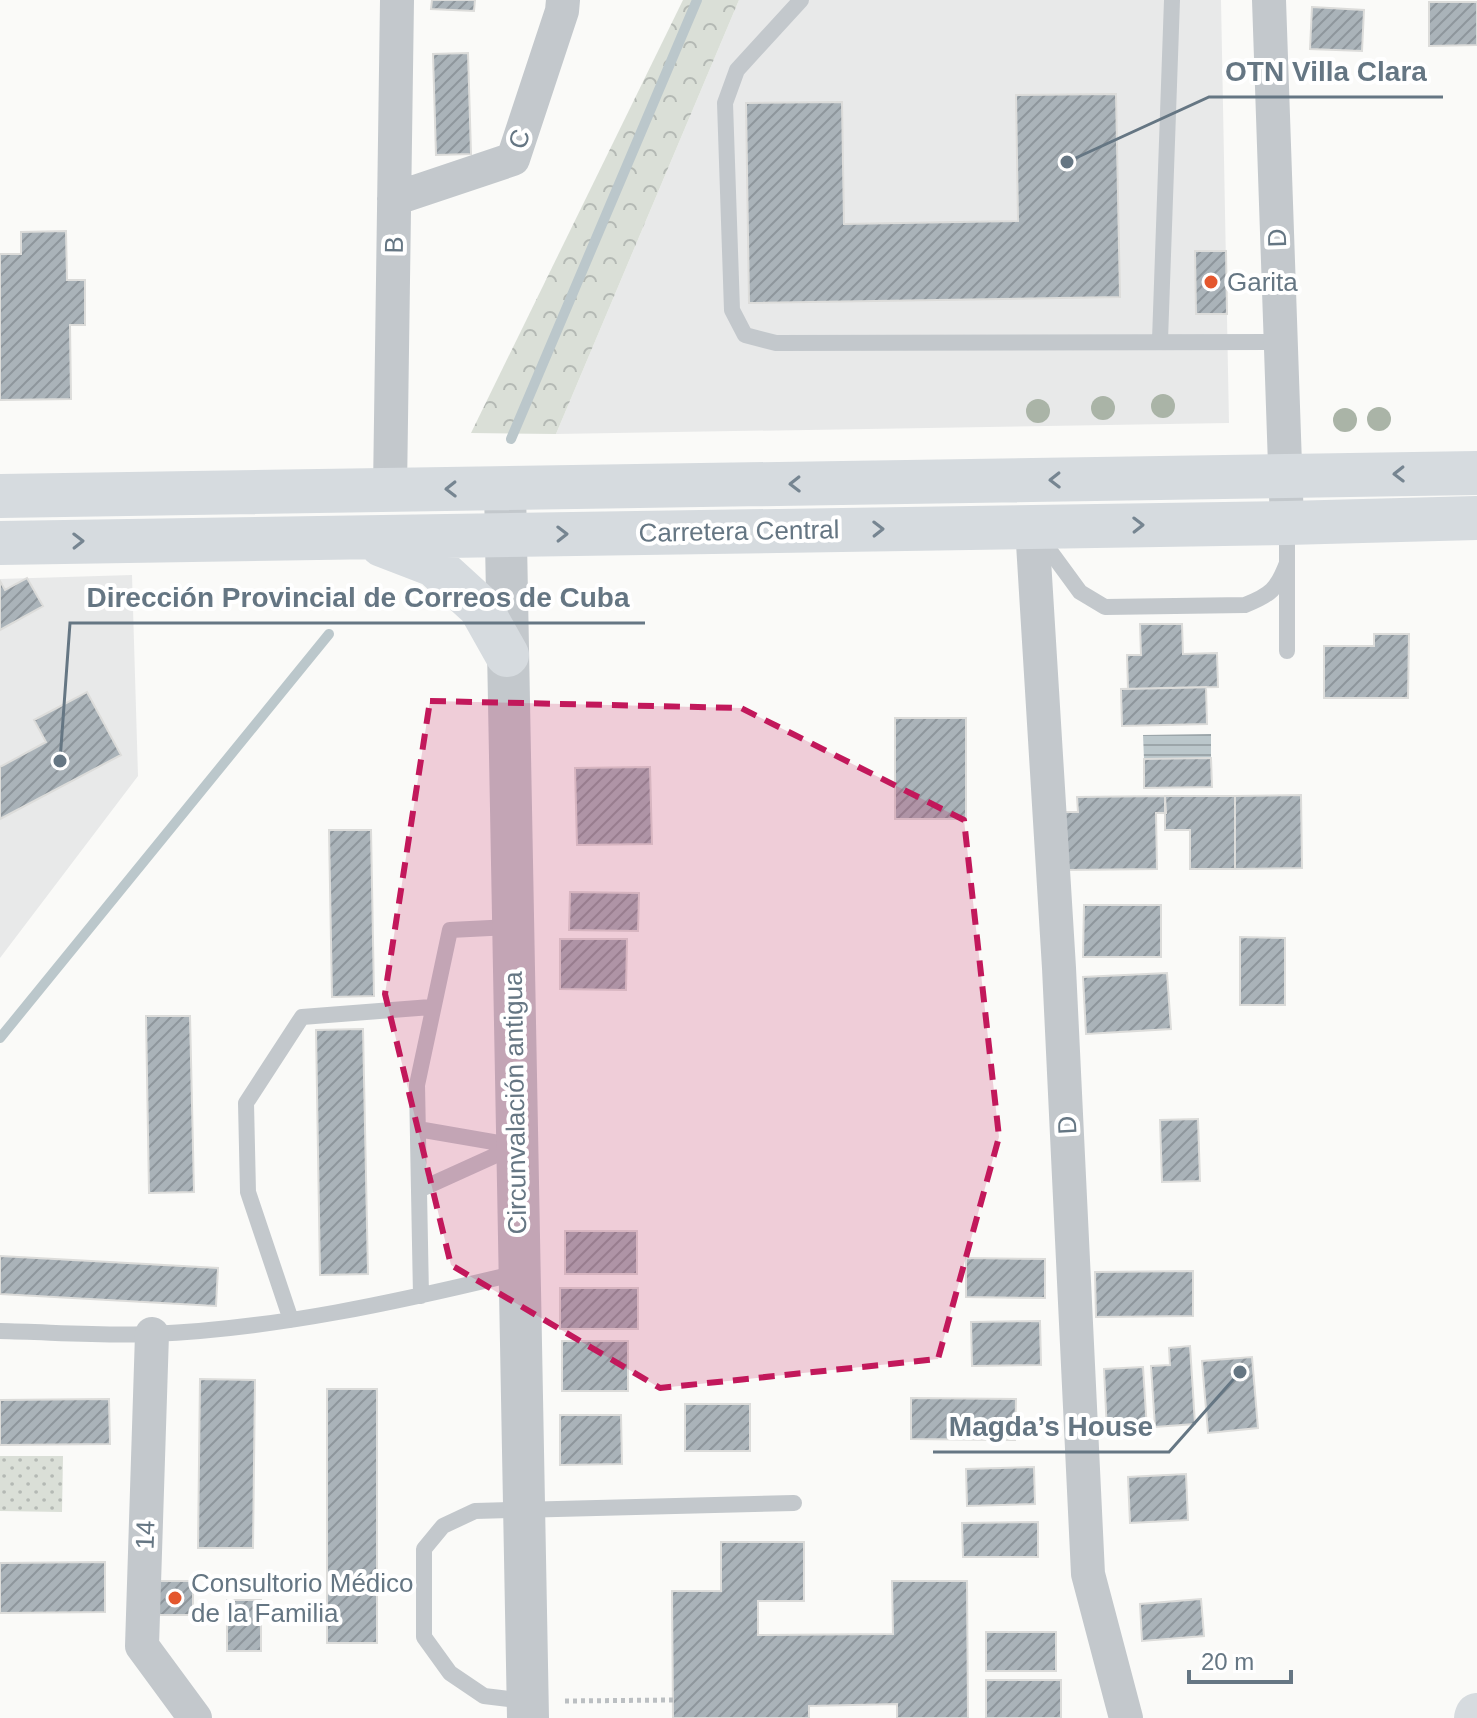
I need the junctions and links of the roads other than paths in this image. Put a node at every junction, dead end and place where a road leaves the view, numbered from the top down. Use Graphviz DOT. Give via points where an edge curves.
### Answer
graph roads {
  1 [pos="397,0"];
  2 [pos="563,0"];
  3 [pos="801,0"];
  4 [pos="1172,0"];
  5 [pos="1269,0"];
  6 [pos="394,199"];
  7 [pos="1160,340"];
  8 [pos="1281,342"];
  9 [pos="1477,473"];
  10 [pos="1285,476"];
  11 [pos="505,488"];
  12 [pos="390,490"];
  13 [pos="0,496"];
  14 [pos="1477,518"];
  15 [pos="1032,527"];
  16 [pos="505,535"];
  17 [pos="361,537"];
  18 [pos="0,543"];
  19 [pos="1287,543"];
  20 [pos="1287,651"];
  21 [pos="507,655"];
  22 [pos="511,927"];
  23 [pos="431,1007"];
  24 [pos="418,1129"];
  25 [pos="516,1146"];
  26 [pos="419,1190"];
  27 [pos="519,1273"];
  28 [pos="421,1296"];
  29 [pos="291,1320"];
  30 [pos="0,1331"];
  31 [pos="152,1334"];
  32 [pos="794,1503"];
  33 [pos="524,1510"];
  34 [pos="528,1710"];
  35 [pos="195,1718"];
  36 [pos="1126,1718"];
  1 -- 6 [label="street, B"];
  2 -- 6 [label="street, C" via="513,159"];
  3 -- 7 [label="lane" via="737,70 725,103 732,310 745,335 776,343"];
  4 -- 7 [label="lane"];
  5 -- 8 [label="street, D"];
  6 -- 12 [label="street, B"];
  7 -- 8 [label="lane"];
  8 -- 10 [label="street, D"];
  9 -- 10 [label="main road, Carretera Central, one-way"];
  10 -- 11 [label="main road, Carretera Central, one-way"];
  10 -- 19 [label="street, D"];
  11 -- 12 [label="main road, Carretera Central, one-way"];
  11 -- 16 [label="street, Circunvalación antigua"];
  12 -- 13 [label="main road, Carretera Central"];
  14 -- 19 [label="main road, Carretera Central"];
  16 -- 15 [label="main road, Carretera Central, one-way"];
  15 -- 19 [label="main road, Carretera Central, one-way"];
  15 -- 19 [label="lane" via="1080,592 1105,607 1245,605 1265,597 1279,583"];
  15 -- 36 [label="street, D" via="1088,1574"];
  16 -- 17 [label="main road, Carretera Central"];
  16 -- 21 [label="street, Circunvalación antigua"];
  18 -- 17 [label="main road, Carretera Central, one-way"];
  17 -- 21 [label="main road" via="434,565 480,607"];
  19 -- 20 [label="lane"];
  21 -- 22 [label="street, Circunvalación antigua"];
  22 -- 23 [label="lane" via="450,930"];
  22 -- 25 [label="street, Circunvalación antigua"];
  23 -- 24 [label="lane" via="417,1085"];
  23 -- 29 [label="lane" via="302,1017 246,1103 248,1192"];
  24 -- 25 [label="lane"];
  24 -- 26 [label="lane"];
  25 -- 26 [label="lane"];
  25 -- 27 [label="street, Circunvalación antigua"];
  26 -- 28 [label="lane"];
  27 -- 28 [label="lane"];
  27 -- 33 [label="street, Circunvalación antigua"];
  28 -- 29 [label="lane"];
  29 -- 31 [label="lane"];
  30 -- 31 [label="lane"];
  31 -- 35 [label="street, 14" via="142,1646"];
  32 -- 33 [label="lane"];
  33 -- 34 [label="street, Circunvalación antigua"];
  33 -- 34 [label="lane" via="475,1511 443,1526 424,1549 424,1637 450,1673 484,1696"];
}
